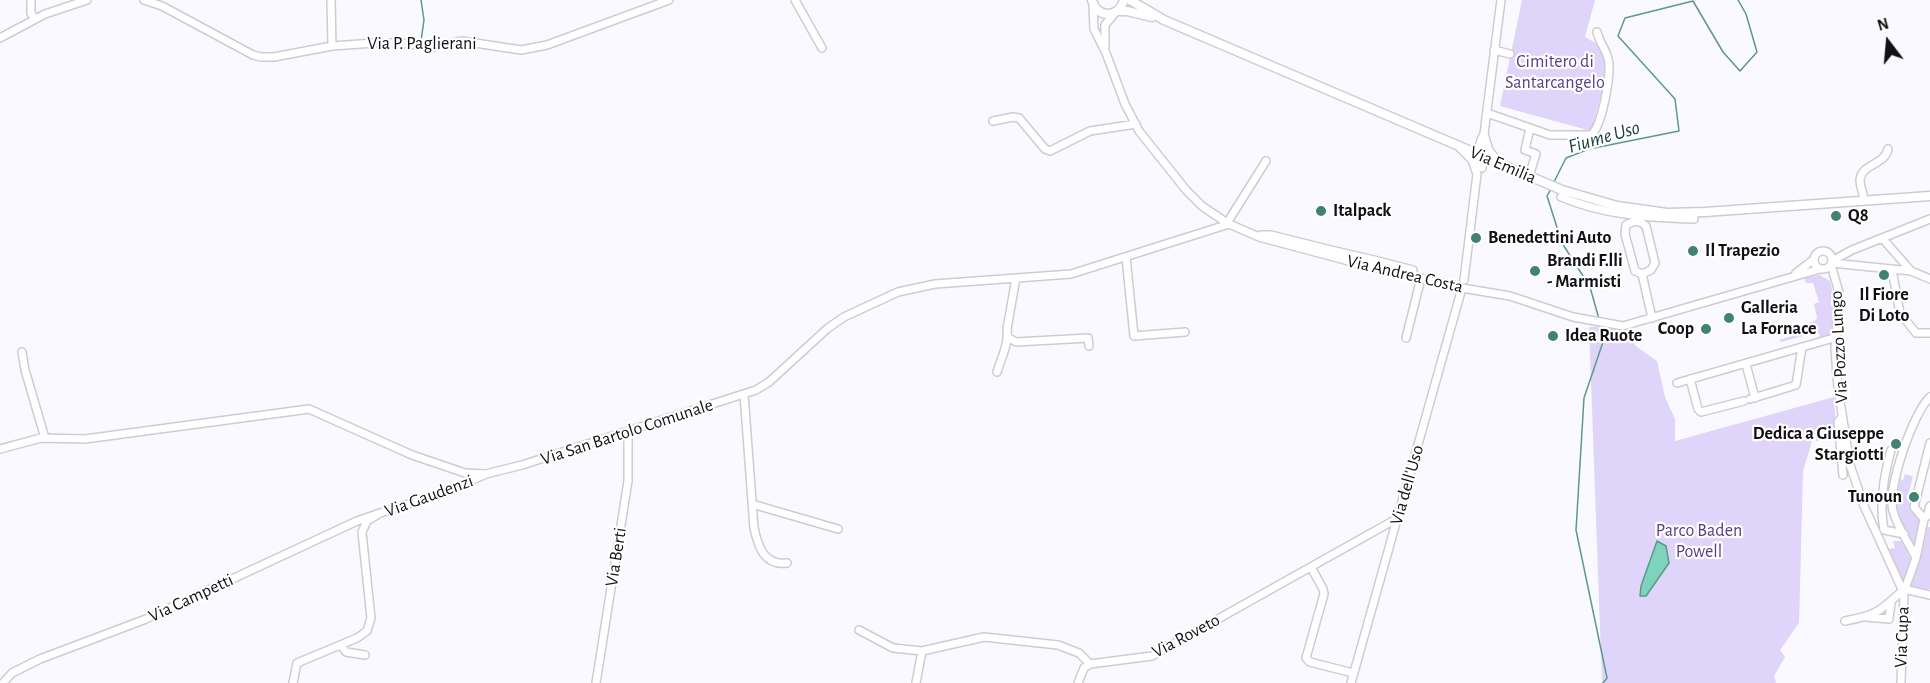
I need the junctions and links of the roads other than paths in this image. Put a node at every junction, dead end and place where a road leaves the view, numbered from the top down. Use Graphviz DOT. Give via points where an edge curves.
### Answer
graph roads {
  1 [pos="31,0"];
  2 [pos="87,0"];
  3 [pos="144,0"];
  4 [pos="331,0"];
  5 [pos="669,0"];
  6 [pos="795,0"];
  7 [pos="1124,0"];
  8 [pos="1130,0"];
  9 [pos="1501,0"];
  10 [pos="1091,2"];
  11 [pos="1116,12"];
  12 [pos="35,19"];
  13 [pos="1164,20"];
  14 [pos="1597,32"];
  15 [pos="0,38"];
  16 [pos="332,46"];
  17 [pos="822,48"];
  18 [pos="1494,50"];
  19 [pos="1106,53"];
  20 [pos="1510,54"];
  21 [pos="1490,114"];
  22 [pos="993,121"];
  23 [pos="1136,124"];
  24 [pos="1530,128"];
  25 [pos="1483,137"];
  26 [pos="1458,146"];
  27 [pos="1888,149"];
  28 [pos="1481,156"];
  29 [pos="1266,161"];
  30 [pos="1501,164"];
  31 [pos="1478,171"];
  32 [pos="1532,177"];
  33 [pos="1930,196"];
  34 [pos="1561,197"];
  35 [pos="1864,199"];
  36 [pos="1694,212"];
  37 [pos="1930,219"];
  38 [pos="1228,224"];
  39 [pos="1883,239"];
  40 [pos="1852,250"];
  41 [pos="1829,253"];
  42 [pos="1126,257"];
  43 [pos="1813,260"];
  44 [pos="1832,263"];
  45 [pos="1821,270"];
  46 [pos="1892,270"];
  47 [pos="1908,271"];
  48 [pos="1642,274"];
  49 [pos="1791,277"];
  50 [pos="1834,277"];
  51 [pos="1016,278"];
  52 [pos="1421,278"];
  53 [pos="1464,279"];
  54 [pos="1930,279"];
  55 [pos="1895,284"];
  56 [pos="1462,288"];
  57 [pos="1652,318"];
  58 [pos="1185,333"];
  59 [pos="1930,333"];
  60 [pos="1837,337"];
  61 [pos="1009,338"];
  62 [pos="1406,338"];
  63 [pos="1816,343"];
  64 [pos="1089,346"];
  65 [pos="1802,347"];
  66 [pos="1835,349"];
  67 [pos="22,352"];
  68 [pos="1746,364"];
  69 [pos="997,372"];
  70 [pos="1690,379"];
  71 [pos="1677,383"];
  72 [pos="744,394"];
  73 [pos="1930,397"];
  74 [pos="1750,399"];
  75 [pos="1842,417"];
  76 [pos="628,431"];
  77 [pos="45,438"];
  78 [pos="1930,443"];
  79 [pos="0,449"];
  80 [pos="1891,450"];
  81 [pos="486,474"];
  82 [pos="1843,475"];
  83 [pos="1915,502"];
  84 [pos="752,504"];
  85 [pos="1930,506"];
  86 [pos="380,513"];
  87 [pos="1398,518"];
  88 [pos="1925,522"];
  89 [pos="838,529"];
  90 [pos="1904,534"];
  91 [pos="1916,558"];
  92 [pos="787,563"];
  93 [pos="1311,567"];
  94 [pos="1904,587"];
  95 [pos="1930,595"];
  96 [pos="1891,603"];
  97 [pos="1866,617"];
  98 [pos="1845,621"];
  99 [pos="858,630"];
  100 [pos="341,645"];
  101 [pos="922,651"];
  102 [pos="365,655"];
  103 [pos="1090,664"];
  104 [pos="1353,674"];
  105 [pos="3,683"];
  106 [pos="293,683"];
  107 [pos="596,683"];
  108 [pos="916,683"];
  109 [pos="1078,683"];
  110 [pos="1350,683"];
  111 [pos="1901,683"];
  1 -- 12 [label="street"];
  2 -- 12 [label="street"];
  3 -- 16 [label="street, Via P. Paglierani" via="254,55 274,57"];
  4 -- 16 [label="street"];
  5 -- 16 [label="street, Via P. Paglierani" via="528,50 462,41 432,47 400,43"];
  6 -- 17 [label="street"];
  7 -- 11 [label="main road"];
  8 -- 13 [label="main road, Via Emilia"];
  9 -- 18 [label="street"];
  10 -- 11 [label="main road, Via Emilia" via="1104,14"];
  10 -- 19 [label="street, Via Andrea Costa" via="1094,27"];
  11 -- 13 [label="main road, Via Emilia"];
  11 -- 19 [label="street, Via Andrea Costa" via="1105,25"];
  12 -- 15 [label="street"];
  13 -- 26 [label="main road, Via Emilia"];
  14 -- 24 [label="street" via="1609,69 1597,128 1591,135 1550,135"];
  18 -- 20 [label="street"];
  18 -- 21 [label="street"];
  19 -- 23 [label="street, Via Andrea Costa"];
  21 -- 24 [label="street"];
  21 -- 25 [label="street"];
  22 -- 23 [label="street" via="1019,118 1050,151 1090,131"];
  23 -- 38 [label="street, Via Andrea Costa" via="1186,190 1202,207"];
  24 -- 32 [label="street" via="1525,150 1536,154"];
  25 -- 26 [label="street" via="1474,144"];
  25 -- 28 [label="street" via="1478,147"];
  25 -- 30 [label="street"];
  26 -- 28 [label="main road, Via Emilia"];
  26 -- 31 [label="street"];
  27 -- 35 [label="street" via="1883,159 1862,174"];
  28 -- 30 [label="main road, Via Emilia"];
  28 -- 31 [label="street"];
  29 -- 38 [label="street"];
  30 -- 31 [label="street" via="1490,164"];
  30 -- 32 [label="main road, Via Emilia"];
  31 -- 53 [label="street"];
  32 -- 36 [label="main road, Via Emilia" via="1574,195 1617,206"];
  33 -- 35 [label="main road, Via Emilia"];
  34 -- 36 [label="street" via="1601,211 1639,217 1694,219"];
  35 -- 36 [label="main road, Via Emilia"];
  37 -- 39 [label="street"];
  38 -- 42 [label="street, Via San Bartolo Comunale"];
  38 -- 52 [label="street, Via Andrea Costa" via="1255,235"];
  39 -- 40 [label="street"];
  39 -- 47 [label="street"];
  40 -- 41 [label="street"];
  40 -- 44 [label="street"];
  41 -- 43 [label="street" via="1820,251"];
  41 -- 44 [label="street"];
  42 -- 51 [label="street, Via San Bartolo Comunale" via="1071,274"];
  42 -- 58 [label="street" via="1134,336"];
  43 -- 45 [label="street"];
  43 -- 49 [label="street, Via Andrea Costa"];
  44 -- 45 [label="street"];
  44 -- 46 [label="street"];
  44 -- 50 [label="street, Via Pozzo Lungo"];
  45 -- 49 [label="street, Via Andrea Costa"];
  45 -- 50 [label="street, Via Pozzo Lungo"];
  46 -- 47 [label="street"];
  46 -- 55 [label="street"];
  47 -- 54 [label="street"];
  47 -- 55 [label="street"];
  48 -- 48 [label="street" via="1655,263 1646,226 1635,221 1629,223 1625,234 1635,271"];
  48 -- 57 [label="street"];
  49 -- 57 [label="street, Via Andrea Costa"];
  50 -- 60 [label="street, Via Pozzo Lungo" via="1839,299"];
  51 -- 61 [label="street" via="1007,329"];
  51 -- 72 [label="street, Via San Bartolo Comunale" via="935,284 871,303 828,328 769,382"];
  52 -- 56 [label="street, Via Andrea Costa"];
  52 -- 62 [label="street"];
  55 -- 59 [label="street" via="1900,313 1916,333"];
  56 -- 57 [label="street, Via Andrea Costa" via="1510,296 1574,317 1620,325"];
  56 -- 87 [label="street, Via dell'Uso"];
  60 -- 63 [label="street"];
  60 -- 66 [label="street, Via Pozzo Lungo"];
  61 -- 64 [label="street" via="1016,342 1088,338"];
  61 -- 69 [label="street"];
  63 -- 65 [label="street"];
  63 -- 66 [label="street"];
  65 -- 68 [label="street"];
  65 -- 74 [label="street" via="1796,385"];
  66 -- 75 [label="street, Via Pozzo Lungo"];
  67 -- 77 [label="street"];
  68 -- 70 [label="street"];
  68 -- 74 [label="street"];
  70 -- 71 [label="street"];
  70 -- 74 [label="street" via="1701,412"];
  72 -- 76 [label="street, Via San Bartolo Comunale"];
  72 -- 84 [label="street"];
  73 -- 90 [label="street" via="1922,405 1896,478 1893,513"];
  75 -- 82 [label="street, Via Pozzo Lungo" via="1838,422"];
  75 -- 94 [label="street, Via Pozzo Lungo" via="1854,478 1887,558"];
  76 -- 81 [label="street, Via San Bartolo Comunale"];
  76 -- 107 [label="street, Via Berti" via="628,481"];
  77 -- 79 [label="street, Via San Bartolo Comunale"];
  77 -- 81 [label="street, Via San Bartolo Comunale" via="85,439 309,409 412,455 465,473"];
  78 -- 83 [label="street"];
  80 -- 90 [label="street" via="1882,520 1884,530"];
  81 -- 86 [label="street, Via Gaudenzi"];
  83 -- 85 [label="street"];
  83 -- 88 [label="street" via="1916,512"];
  84 -- 89 [label="street"];
  84 -- 92 [label="street" via="757,544 777,564"];
  85 -- 88 [label="street"];
  86 -- 100 [label="street, Via Gaudenzi" via="367,520 362,532 371,618 367,631"];
  86 -- 105 [label="street, Via Campetti" via="146,619 40,659 12,673"];
  87 -- 93 [label="street, Via Roveto"];
  87 -- 104 [label="street, Via dell'Uso"];
  88 -- 91 [label="street"];
  90 -- 91 [label="street"];
  91 -- 94 [label="street"];
  93 -- 103 [label="street, Via Roveto" via="1152,656"];
  93 -- 104 [label="street" via="1324,594 1306,658"];
  94 -- 95 [label="street"];
  94 -- 96 [label="street"];
  94 -- 111 [label="street, Via Cupa"];
  96 -- 97 [label="street"];
  96 -- 97 [label="street" via="1889,620"];
  97 -- 98 [label="street"];
  99 -- 101 [label="street" via="893,648"];
  100 -- 102 [label="street" via="346,652"];
  100 -- 106 [label="street, Via Gaudenzi" via="297,663"];
  101 -- 103 [label="street" via="984,637 1058,645 1079,653"];
  101 -- 108 [label="street"];
  103 -- 109 [label="street"];
  104 -- 110 [label="street, Via dell'Uso"];
}
